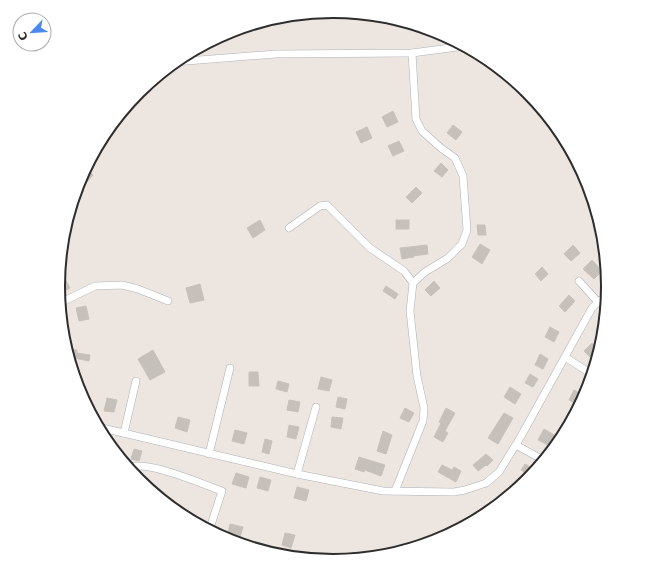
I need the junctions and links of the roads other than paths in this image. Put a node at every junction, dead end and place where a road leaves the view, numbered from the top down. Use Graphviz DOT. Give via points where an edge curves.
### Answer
graph roads {
  1 [pos="455,47"];
  2 [pos="412,53"];
  3 [pos="187,61"];
  4 [pos="289,228"];
  5 [pos="578,281"];
  6 [pos="413,283"];
  7 [pos="66,300"];
  8 [pos="601,300"];
  9 [pos="168,301"];
  10 [pos="598,302"];
  11 [pos="565,357"];
  12 [pos="230,368"];
  13 [pos="588,372"];
  14 [pos="136,381"];
  15 [pos="316,407"];
  16 [pos="106,429"];
  17 [pos="124,433"];
  18 [pos="516,446"];
  19 [pos="209,454"];
  20 [pos="540,458"];
  21 [pos="134,466"];
  22 [pos="297,474"];
  23 [pos="395,490"];
  24 [pos="211,525"];
  1 -- 2 [label="street"];
  2 -- 3 [label="street" via="276,54"];
  2 -- 6 [label="street" via="416,119 422,131 455,158 463,176 467,230 462,244 448,258"];
  4 -- 6 [label="street" via="320,206 327,205 370,248 404,272"];
  5 -- 10 [label="street"];
  6 -- 23 [label="street" via="410,311 417,376 424,408 423,422"];
  7 -- 9 [label="street" via="95,286 122,285"];
  8 -- 10 [label="street"];
  10 -- 11 [label="street" via="592,308"];
  11 -- 13 [label="street"];
  11 -- 18 [label="street"];
  12 -- 19 [label="street"];
  14 -- 17 [label="street"];
  15 -- 22 [label="street"];
  16 -- 17 [label="street"];
  17 -- 19 [label="street"];
  18 -- 20 [label="street"];
  18 -- 23 [label="street" via="499,472 476,488 454,492"];
  19 -- 22 [label="street"];
  21 -- 24 [label="street" via="164,470 222,491"];
  22 -- 23 [label="street"];
}
